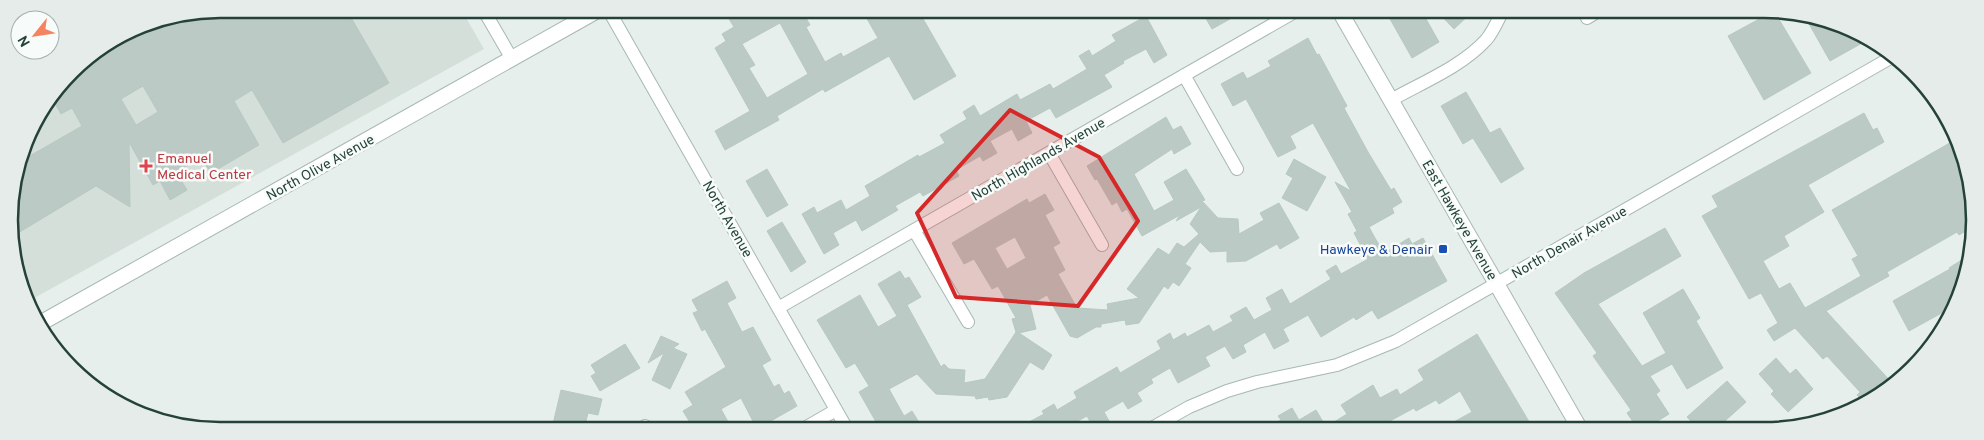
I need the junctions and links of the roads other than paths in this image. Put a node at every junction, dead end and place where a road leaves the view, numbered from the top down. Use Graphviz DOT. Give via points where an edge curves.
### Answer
graph roads {
  1 [pos="488,18"];
  2 [pos="584,18"];
  3 [pos="613,18"];
  4 [pos="1284,18"];
  5 [pos="1344,18"];
  6 [pos="1498,18"];
  7 [pos="512,59"];
  8 [pos="1887,59"];
  9 [pos="1184,75"];
  10 [pos="1391,100"];
  11 [pos="1049,153"];
  12 [pos="1237,169"];
  13 [pos="914,230"];
  14 [pos="1102,245"];
  15 [pos="1497,284"];
  16 [pos="778,308"];
  17 [pos="45,321"];
  18 [pos="968,322"];
  19 [pos="836,410"];
  20 [pos="815,422"];
  21 [pos="843,422"];
  22 [pos="1164,422"];
  23 [pos="1574,422"];
  1 -- 7 [label="street"];
  2 -- 7 [label="street, North Olive Avenue"];
  3 -- 16 [label="street, North Avenue"];
  4 -- 9 [label="street, North Highlands Avenue"];
  5 -- 10 [label="street, East Hawkeye Avenue"];
  6 -- 10 [label="street" via="1486,39 1462,61"];
  7 -- 17 [label="street, North Olive Avenue"];
  8 -- 15 [label="street, North Denair Avenue"];
  9 -- 11 [label="street, North Highlands Avenue"];
  9 -- 12 [label="street"];
  10 -- 15 [label="street, East Hawkeye Avenue"];
  11 -- 13 [label="street, North Highlands Avenue"];
  11 -- 14 [label="street"];
  13 -- 16 [label="street, North Highlands Avenue"];
  13 -- 18 [label="street"];
  15 -- 22 [label="street, North Denair Avenue" via="1410,334 1367,354 1322,369 1227,391"];
  15 -- 23 [label="street, East Hawkeye Avenue"];
  16 -- 19 [label="street, North Avenue"];
  19 -- 20 [label="street"];
  19 -- 21 [label="street, North Avenue"];
}
